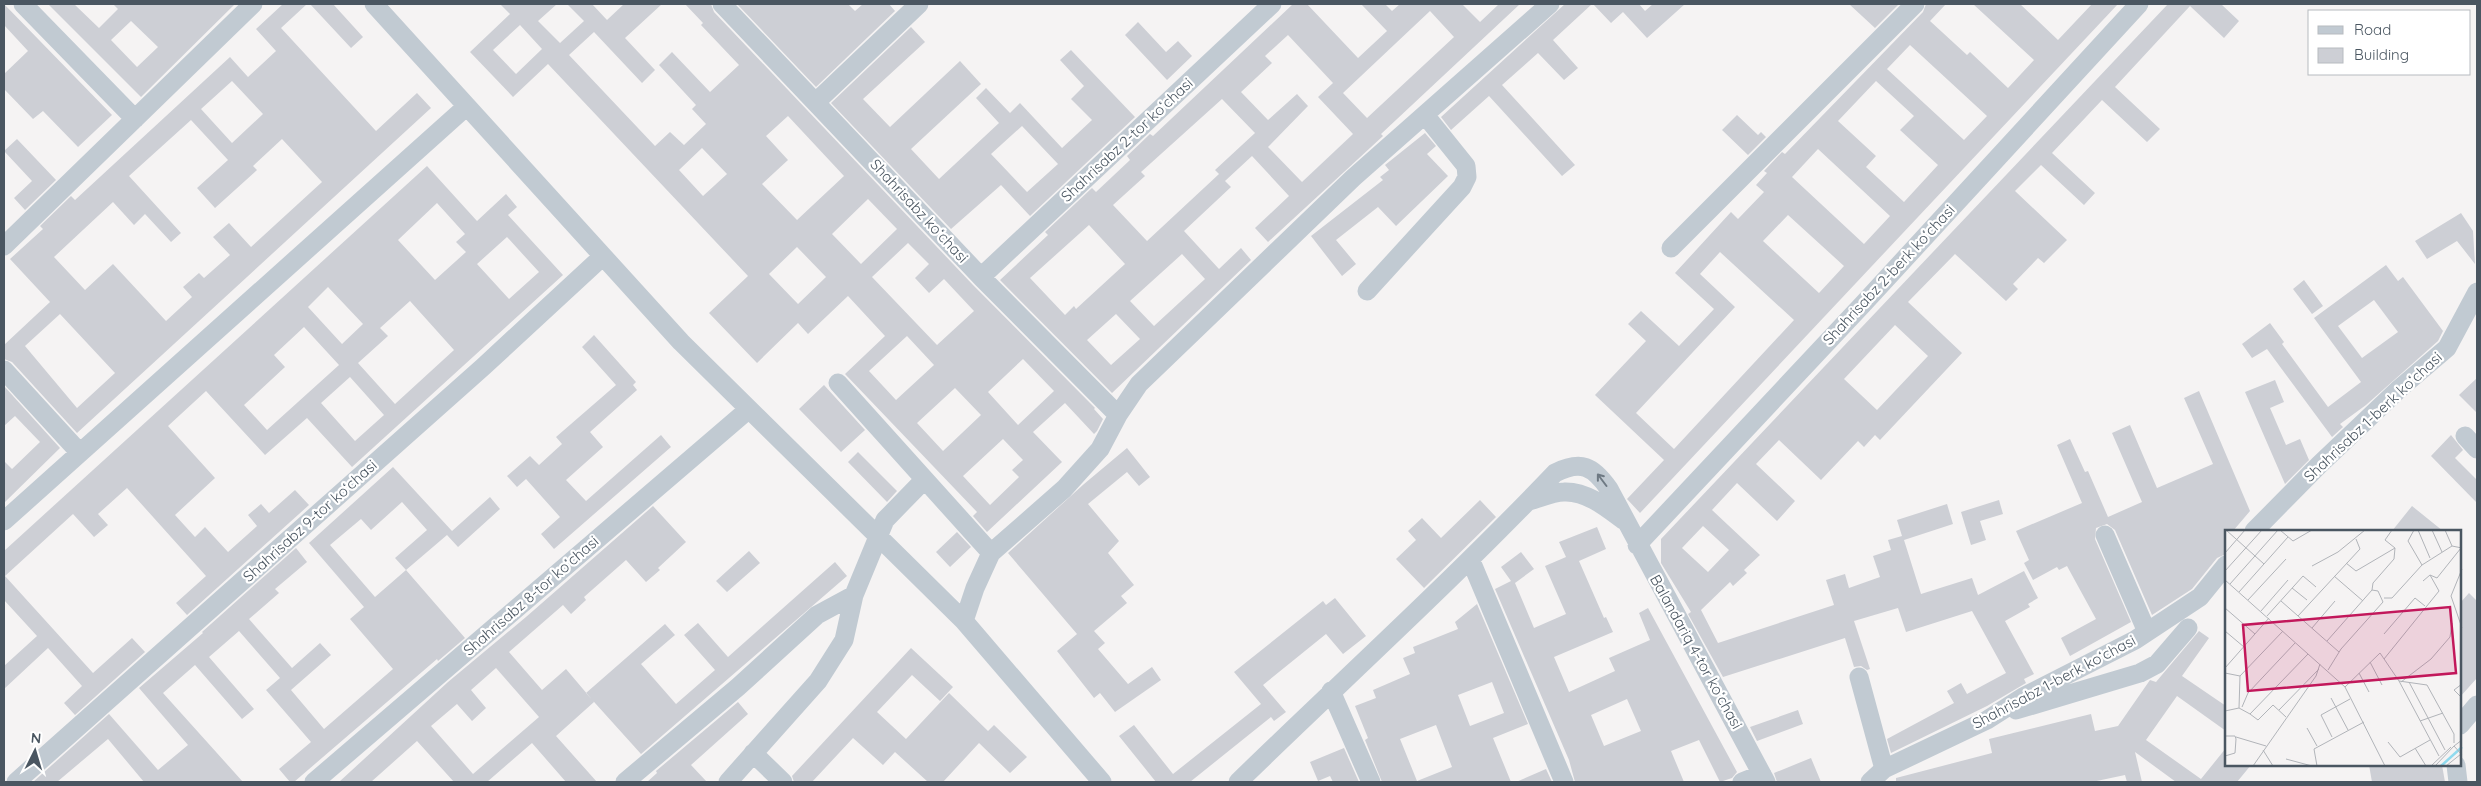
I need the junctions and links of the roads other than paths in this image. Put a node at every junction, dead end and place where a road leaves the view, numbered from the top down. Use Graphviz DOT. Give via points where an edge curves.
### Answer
graph roads {
  1 [pos="23,4"];
  2 [pos="253,4"];
  3 [pos="374,4"];
  4 [pos="722,4"];
  5 [pos="918,4"];
  6 [pos="1272,4"];
  7 [pos="1550,4"];
  8 [pos="1915,4"];
  9 [pos="2139,4"];
  10 [pos="816,102"];
  11 [pos="467,106"];
  12 [pos="1425,115"];
  13 [pos="135,119"];
  14 [pos="4,246"];
  15 [pos="1671,248"];
  16 [pos="602,257"];
  17 [pos="981,276"];
  18 [pos="1368,291"];
  19 [pos="2477,292"];
  20 [pos="4,370"];
  21 [pos="838,384"];
  22 [pos="749,409"];
  23 [pos="1118,416"];
  24 [pos="80,453"];
  25 [pos="924,480"];
  26 [pos="1529,501"];
  27 [pos="4,521"];
  28 [pos="1626,522"];
  29 [pos="2255,530"];
  30 [pos="2104,535"];
  31 [pos="880,537"];
  32 [pos="1637,545"];
  33 [pos="991,553"];
  34 [pos="1471,561"];
  35 [pos="2225,566"];
  36 [pos="854,596"];
  37 [pos="964,621"];
  38 [pos="2188,628"];
  39 [pos="2147,632"];
  40 [pos="1860,678"];
  41 [pos="1331,691"];
  42 [pos="2477,705"];
  43 [pos="1986,720"];
  44 [pos="2461,724"];
  45 [pos="753,753"];
  46 [pos="2456,766"];
  47 [pos="1884,769"];
  48 [pos="1764,778"];
  49 [pos="16,782"];
  50 [pos="314,782"];
  51 [pos="625,782"];
  52 [pos="728,782"];
  53 [pos="783,782"];
  54 [pos="1102,782"];
  55 [pos="1238,782"];
  56 [pos="1371,782"];
  57 [pos="1564,782"];
  58 [pos="1742,782"];
  59 [pos="1870,782"];
  60 [pos="2458,782"];
  1 -- 13 [label="street"];
  2 -- 13 [label="street"];
  3 -- 11 [label="street"];
  4 -- 10 [label="street, Shahrisabz koʻchasi"];
  5 -- 10 [label="street"];
  6 -- 17 [label="street, Shahrisabz 2-tor koʻchasi"];
  7 -- 12 [label="street"];
  8 -- 15 [label="street"];
  9 -- 32 [label="street, Shahrisabz 2-berk koʻchasi"];
  10 -- 17 [label="street, Shahrisabz koʻchasi"];
  11 -- 16 [label="street"];
  11 -- 24 [label="street"];
  12 -- 18 [label="street" via="1466,166 1467,177 1462,187"];
  12 -- 23 [label="street" via="1353,178 1139,384"];
  13 -- 14 [label="street"];
  16 -- 22 [label="street" via="680,342"];
  16 -- 49 [label="street, Shahrisabz 9-tor koʻchasi" via="484,368"];
  17 -- 23 [label="street, Shahrisabz koʻchasi"];
  19 -- 29 [label="street, Shahrisabz 1-berk koʻchasi" via="2447,348 2399,389"];
  20 -- 24 [label="street"];
  21 -- 25 [label="street"];
  22 -- 31 [label="street"];
  22 -- 50 [label="street, Shahrisabz 8-tor koʻchasi"];
  23 -- 33 [label="street" via="1100,449 1064,489"];
  24 -- 27 [label="street"];
  25 -- 31 [label="street" via="885,520"];
  25 -- 33 [label="street"];
  26 -- 28 [label="street, Balandariq 4-tor koʻchasi" via="1563,492 1582,495 1604,505"];
  28 -- 26 [label="street, Balandariq 4-tor koʻchasi, one-way" via="1598,473 1581,466 1570,466 1555,474"];
  26 -- 34 [label="street, Balandariq 4-tor koʻchasi"];
  28 -- 32 [label="street, Balandariq 4-tor koʻchasi"];
  30 -- 39 [label="street"];
  31 -- 36 [label="street"];
  31 -- 37 [label="street"];
  32 -- 48 [label="street, Balandariq 4-tor koʻchasi"];
  33 -- 37 [label="street"];
  34 -- 41 [label="street, Balandariq 4-tor koʻchasi"];
  34 -- 57 [label="street"];
  35 -- 39 [label="street, Shahrisabz 1-berk koʻchasi" via="2200,597"];
  36 -- 45 [label="street" via="844,640 818,681"];
  36 -- 51 [label="street" via="817,615"];
  37 -- 54 [label="street"];
  38 -- 43 [label="street" via="2157,664 2140,673"];
  39 -- 43 [label="street, Shahrisabz 1-berk koʻchasi"];
  40 -- 47 [label="street"];
  41 -- 55 [label="street, Balandariq 4-tor koʻchasi"];
  41 -- 56 [label="street"];
  42 -- 44 [label="street"];
  43 -- 47 [label="street, Shahrisabz 1-berk koʻchasi"];
  45 -- 52 [label="street"];
  45 -- 53 [label="street"];
  46 -- 60 [label="street"];
  47 -- 59 [label="street, Shahrisabz 1-berk koʻchasi"];
  48 -- 58 [label="street"];
}
